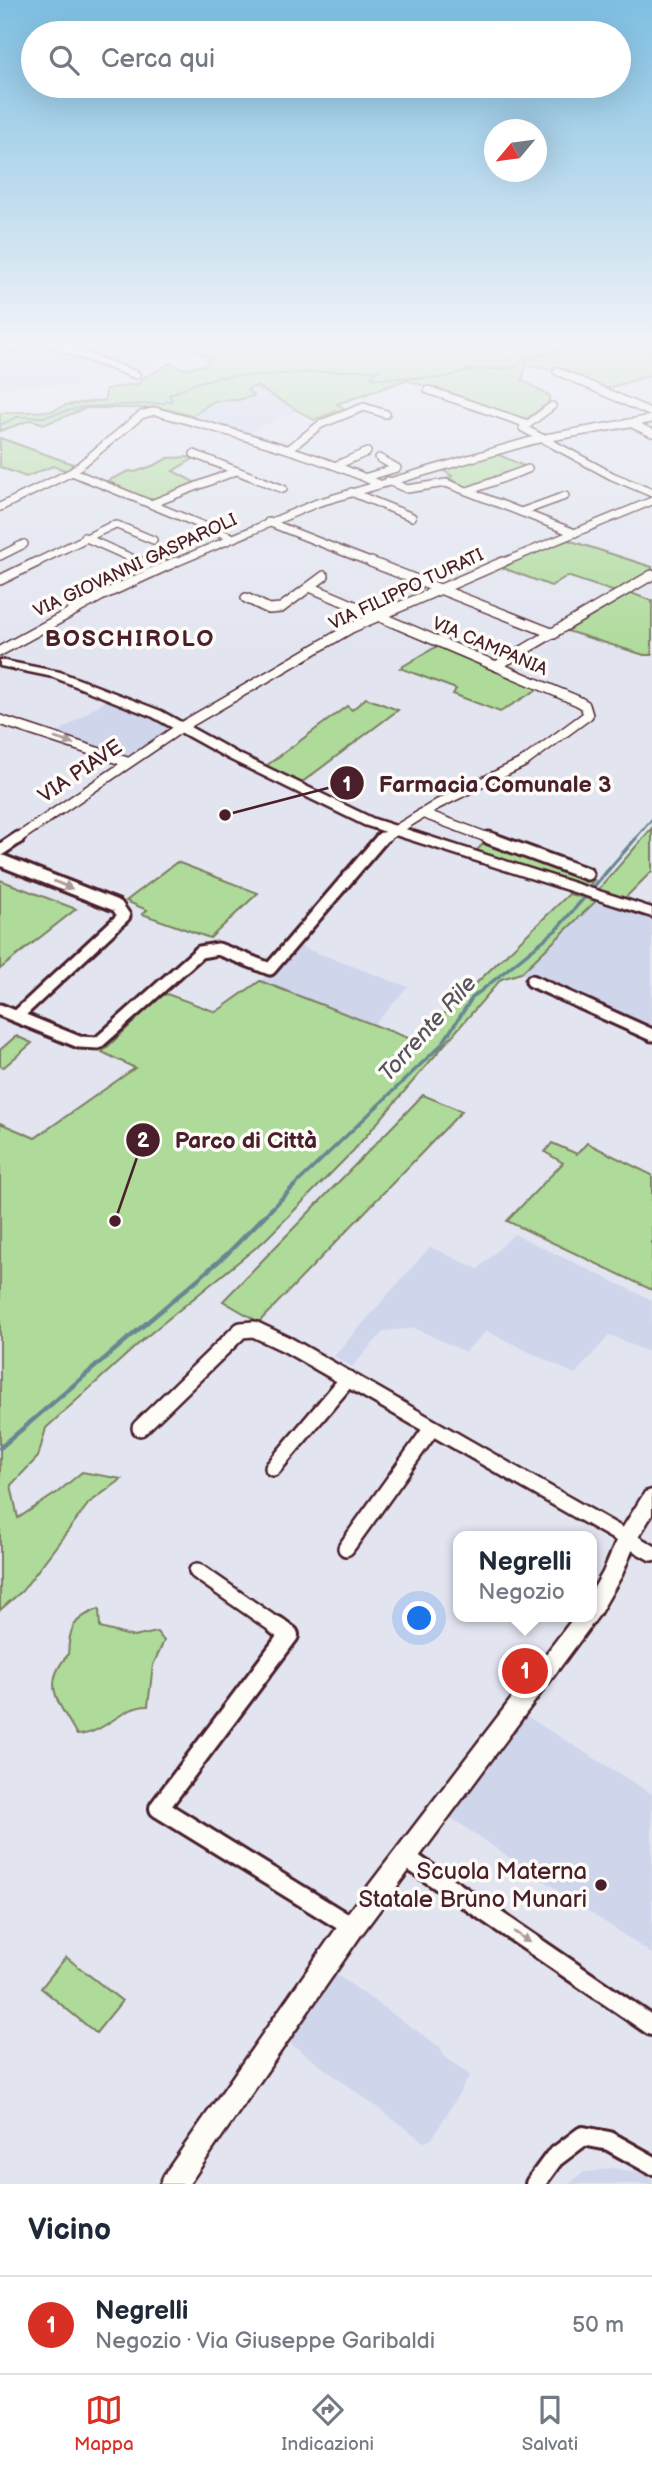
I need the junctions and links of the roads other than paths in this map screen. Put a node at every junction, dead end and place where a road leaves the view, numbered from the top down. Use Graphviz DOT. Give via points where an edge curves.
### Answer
graph roads {
  1 [pos="103,447"];
  2 [pos="282,447"];
  3 [pos="292,447"];
  4 [pos="512,447"];
  5 [pos="560,447"];
  6 [pos="289,449"];
  7 [pos="367,452"];
  8 [pos="194,454"];
  9 [pos="379,458"];
  10 [pos="337,465"];
  11 [pos="528,470"];
  12 [pos="236,471"];
  13 [pos="72,472"];
  14 [pos="367,477"];
  15 [pos="384,482"];
  16 [pos="283,489"];
  17 [pos="468,491"];
  18 [pos="351,492"];
  19 [pos="652,493"];
  20 [pos="565,496"];
  21 [pos="652,501"];
  22 [pos="152,504"];
  23 [pos="0,507"];
  24 [pos="521,512"];
  25 [pos="412,517"];
  26 [pos="268,522"];
  27 [pos="575,533"];
  28 [pos="84,537"];
  29 [pos="231,537"];
  30 [pos="152,540"];
  31 [pos="24,544"];
  32 [pos="0,556"];
  33 [pos="147,565"];
  34 [pos="652,575"];
  35 [pos="324,576"];
  36 [pos="0,580"];
  37 [pos="310,587"];
  38 [pos="438,589"];
  39 [pos="246,598"];
  40 [pos="377,616"];
  41 [pos="554,634"];
  42 [pos="1,659"];
  43 [pos="499,665"];
  44 [pos="0,720"];
  45 [pos="183,726"];
  46 [pos="127,762"];
  47 [pos="422,813"];
  48 [pos="391,830"];
  49 [pos="0,850"];
  50 [pos="0,860"];
  51 [pos="587,874"];
  52 [pos="652,913"];
  53 [pos="532,981"];
  54 [pos="0,1010"];
  55 [pos="17,1016"];
  56 [pos="652,1035"];
  57 [pos="348,1379"];
  58 [pos="140,1428"];
  59 [pos="432,1428"];
  60 [pos="273,1468"];
  61 [pos="652,1498"];
  62 [pos="626,1538"];
  63 [pos="346,1548"];
  64 [pos="652,1553"];
  65 [pos="197,1572"];
  66 [pos="597,1600"];
  67 [pos="582,1622"];
  68 [pos="405,1857"];
  69 [pos="352,1927"];
  70 [pos="652,2026"];
  71 [pos="652,2165"];
  72 [pos="173,2184"];
  73 [pos="535,2184"];
  1 -- 13 [label="street"];
  2 -- 6 [label="street"];
  3 -- 6 [label="street"];
  4 -- 15 [label="street, VIA GIOVANNI GASPAROLI"];
  5 -- 19 [label="street"];
  6 -- 10 [label="street"];
  7 -- 10 [label="street"];
  8 -- 12 [label="street"];
  9 -- 14 [label="street" via="397,468"];
  10 -- 14 [label="street"];
  11 -- 17 [label="street"];
  12 -- 16 [label="street"];
  12 -- 22 [label="street"];
  13 -- 22 [label="street"];
  13 -- 23 [label="street"];
  14 -- 15 [label="street"];
  15 -- 17 [label="street" via="407,489 442,482"];
  15 -- 18 [label="street, VIA GIOVANNI GASPAROLI"];
  17 -- 24 [label="street"];
  18 -- 25 [label="street"];
  18 -- 26 [label="street, VIA GIOVANNI GASPAROLI"];
  20 -- 24 [label="street"];
  21 -- 27 [label="street, VIA FILIPPO TURATI"];
  22 -- 29 [label="street"];
  24 -- 27 [label="street"];
  26 -- 29 [label="street, VIA GIOVANNI GASPAROLI"];
  26 -- 38 [label="street"];
  27 -- 38 [label="street, VIA FILIPPO TURATI"];
  28 -- 30 [label="street" via="117,525"];
  28 -- 33 [label="street"];
  28 -- 36 [label="street"];
  29 -- 42 [label="street, VIA GIOVANNI GASPAROLI" via="42,625"];
  31 -- 32 [label="street"];
  34 -- 41 [label="street"];
  35 -- 37 [label="street"];
  37 -- 39 [label="street" via="275,610"];
  37 -- 40 [label="street"];
  38 -- 40 [label="street, VIA FILIPPO TURATI"];
  38 -- 41 [label="street"];
  40 -- 43 [label="street, VIA CAMPANIA"];
  40 -- 45 [label="street, VIA FILIPPO TURATI"];
  41 -- 43 [label="street"];
  42 -- 45 [label="street" via="56,674"];
  43 -- 47 [label="street, VIA CAMPANIA" via="578,701 588,715 524,762"];
  44 -- 46 [label="street, one-way"];
  45 -- 46 [label="street, VIA PIAVE"];
  45 -- 48 [label="street" via="233,756"];
  46 -- 49 [label="street, VIA PIAVE"];
  47 -- 48 [label="street"];
  47 -- 51 [label="street"];
  48 -- 52 [label="street"];
  48 -- 55 [label="street" via="270,969 218,949 200,952 98,1043 79,1042"];
  50 -- 55 [label="street, one-way" via="117,906 124,916"];
  53 -- 56 [label="street"];
  54 -- 55 [label="street"];
  57 -- 58 [label="street" via="254,1329 241,1330"];
  57 -- 59 [label="street"];
  57 -- 60 [label="street"];
  59 -- 62 [label="street"];
  59 -- 63 [label="street"];
  61 -- 62 [label="street"];
  62 -- 64 [label="street"];
  62 -- 66 [label="street"];
  65 -- 69 [label="street" via="289,1635 159,1808"];
  67 -- 68 [label="street"];
  68 -- 69 [label="street"];
  68 -- 70 [label="street, one-way"];
  69 -- 72 [label="street"];
  71 -- 73 [label="street" via="610,2141 583,2136 554,2158"];
}
